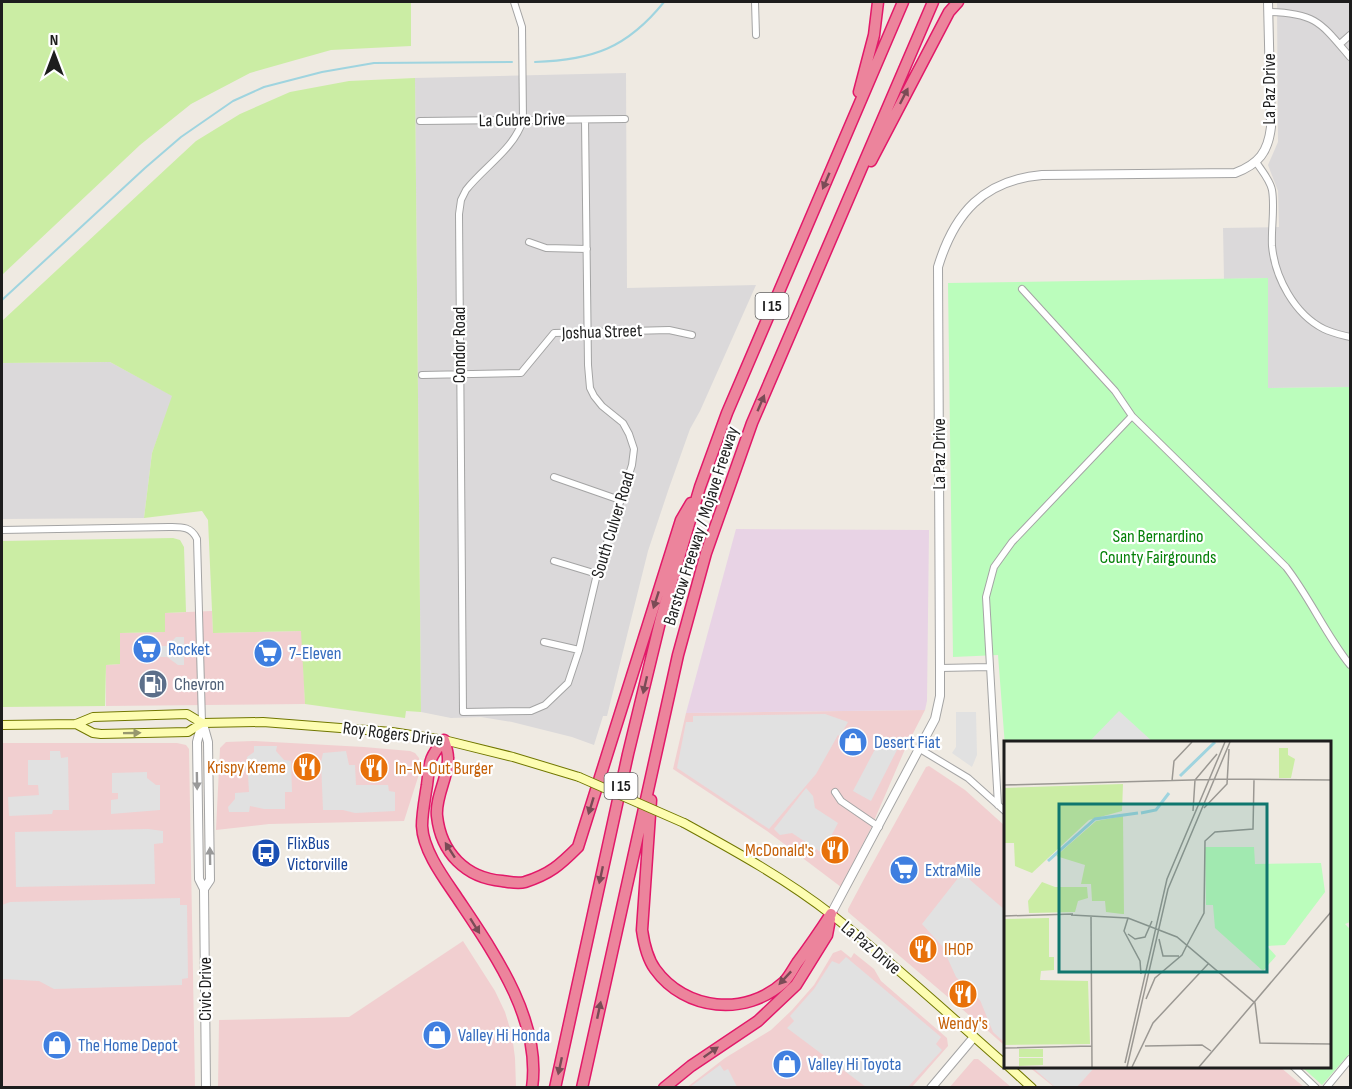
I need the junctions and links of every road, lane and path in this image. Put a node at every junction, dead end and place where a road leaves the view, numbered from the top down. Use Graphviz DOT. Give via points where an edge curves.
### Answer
graph roads {
  1 [pos="514,2"];
  2 [pos="755,2"];
  3 [pos="878,2"];
  4 [pos="903,2"];
  5 [pos="933,2"];
  6 [pos="958,2"];
  7 [pos="1269,2"];
  8 [pos="1269,12"];
  9 [pos="756,35"];
  10 [pos="1350,35"];
  11 [pos="1340,44"];
  12 [pos="1350,57"];
  13 [pos="625,119"];
  14 [pos="523,120"];
  15 [pos="585,120"];
  16 [pos="420,121"];
  17 [pos="849,127"];
  18 [pos="1256,162"];
  19 [pos="529,242"];
  20 [pos="830,242"];
  21 [pos="587,249"];
  22 [pos="1022,289"];
  23 [pos="587,331"];
  24 [pos="692,335"];
  25 [pos="1350,337"];
  26 [pos="422,375"];
  27 [pos="459,375"];
  28 [pos="1132,416"];
  29 [pos="554,477"];
  30 [pos="700,487"];
  31 [pos="620,500"];
  32 [pos="2,530"];
  33 [pos="554,561"];
  34 [pos="597,574"];
  35 [pos="543,642"];
  36 [pos="579,650"];
  37 [pos="1350,665"];
  38 [pos="990,667"];
  39 [pos="940,668"];
  40 [pos="463,712"];
  41 [pos="202,723"];
  42 [pos="76,724"];
  43 [pos="2,725"];
  44 [pos="444,740"];
  45 [pos="920,749"];
  46 [pos="654,760"];
  47 [pos="835,792"];
  48 [pos="998,805"];
  49 [pos="1004,811"];
  50 [pos="879,827"];
  51 [pos="831,914"];
  52 [pos="974,1037"];
  53 [pos="1350,1059"];
  54 [pos="1004,1064"];
  55 [pos="1008,1068"];
  56 [pos="1295,1068"];
  57 [pos="206,1088"];
  58 [pos="532,1088"];
  59 [pos="555,1088"];
  60 [pos="582,1088"];
  61 [pos="664,1088"];
  62 [pos="931,1088"];
  63 [pos="1032,1088"];
  64 [pos="1316,1088"];
  65 [pos="1326,1088"];
  1 -- 14 [label="street" via="522,27"];
  2 -- 9 [label="street"];
  3 -- 17 [label="highway" via="874,35"];
  4 -- 17 [label="highway, Barstow Freeway / Mojave Freeway / I 15"];
  5 -- 20 [label="highway, Barstow Freeway / Mojave Freeway / I 15"];
  20 -- 6 [label="highway, one-way"];
  7 -- 8 [label="street, La Paz Drive"];
  8 -- 11 [label="street" via="1308,17"];
  8 -- 18 [label="street, La Paz Drive" via="1269,140"];
  10 -- 11 [label="street"];
  11 -- 12 [label="street"];
  13 -- 15 [label="street, La Cubre Drive"];
  14 -- 15 [label="street, La Cubre Drive"];
  14 -- 16 [label="street, La Cubre Drive"];
  14 -- 27 [label="street, Condor Road" via="513,141 461,200"];
  15 -- 21 [label="street, South Culver Road"];
  17 -- 30 [label="highway, Barstow Freeway / Mojave Freeway / I 15, one-way" via="727,413"];
  18 -- 25 [label="street" via="1272,190 1272,245 1281,281 1313,321 1323,329"];
  18 -- 39 [label="street, La Paz Drive" via="1235,173 1026,176 990,190 957,221 938,267"];
  19 -- 21 [label="street" via="546,248"];
  46 -- 20 [label="highway, Barstow Freeway / Mojave Freeway / I 15, one-way" via="706,553 752,423"];
  21 -- 23 [label="street, South Culver Road"];
  22 -- 28 [label="street" via="1115,391"];
  23 -- 24 [label="street, Joshua Street" via="669,330"];
  23 -- 27 [label="street, Joshua Street" via="554,333 521,373"];
  23 -- 31 [label="street, South Culver Road" via="590,388 602,406 623,423 634,448"];
  26 -- 27 [label="street, Joshua Street"];
  27 -- 40 [label="street, Condor Road"];
  28 -- 37 [label="street" via="1286,567"];
  28 -- 38 [label="street" via="1012,542 994,567 986,597"];
  29 -- 31 [label="street"];
  30 -- 44 [label="highway, one-way" via="681,520 578,847 558,868 522,883 491,880 465,870 447,848 437,814 448,759"];
  30 -- 59 [label="highway, Barstow Freeway / Mojave Freeway / I 15, one-way" via="658,629"];
  31 -- 34 [label="street, South Culver Road"];
  32 -- 41 [label="street, Civic Drive" via="184,528 194,532"];
  33 -- 34 [label="street"];
  34 -- 36 [label="street, South Culver Road"];
  35 -- 36 [label="street"];
  36 -- 40 [label="street, South Culver Road" via="568,683 545,705 531,711"];
  38 -- 39 [label="street"];
  38 -- 48 [label="street"];
  39 -- 45 [label="street, La Paz Drive" via="938,708"];
  41 -- 42 [label="main road, Roy Rogers Drive" via="187,714 93,717"];
  42 -- 41 [label="main road, Roy Rogers Drive, one-way" via="100,734 188,732"];
  41 -- 44 [label="main road, Roy Rogers Drive" via="263,722"];
  41 -- 57 [label="street, Civic Drive" via="196,742 199,879 204,890"];
  42 -- 43 [label="main road, Roy Rogers Drive"];
  44 -- 51 [label="main road, Roy Rogers Drive, bridge" via="579,777 684,823 763,867"];
  44 -- 58 [label="highway, one-way" via="431,755 422,828 434,864 509,981 525,1020 535,1070"];
  45 -- 48 [label="street" via="968,778"];
  45 -- 50 [label="street, La Paz Drive"];
  51 -- 46 [label="highway, one-way" via="785,982 760,998 715,1006 699,1003 676,990 655,969 645,949 642,930"];
  60 -- 46 [label="highway, Barstow Freeway / Mojave Freeway / I 15, one-way"];
  47 -- 50 [label="street" via="841,801"];
  48 -- 49 [label="street"];
  50 -- 51 [label="street, La Paz Drive"];
  51 -- 52 [label="main road, La Paz Drive"];
  61 -- 51 [label="highway, one-way" via="758,1021 796,985 827,935"];
  52 -- 54 [label="main road, La Paz Drive"];
  52 -- 62 [label="street"];
  53 -- 65 [label="street"];
  55 -- 63 [label="main road, La Paz Drive"];
  56 -- 64 [label="street"];
}
